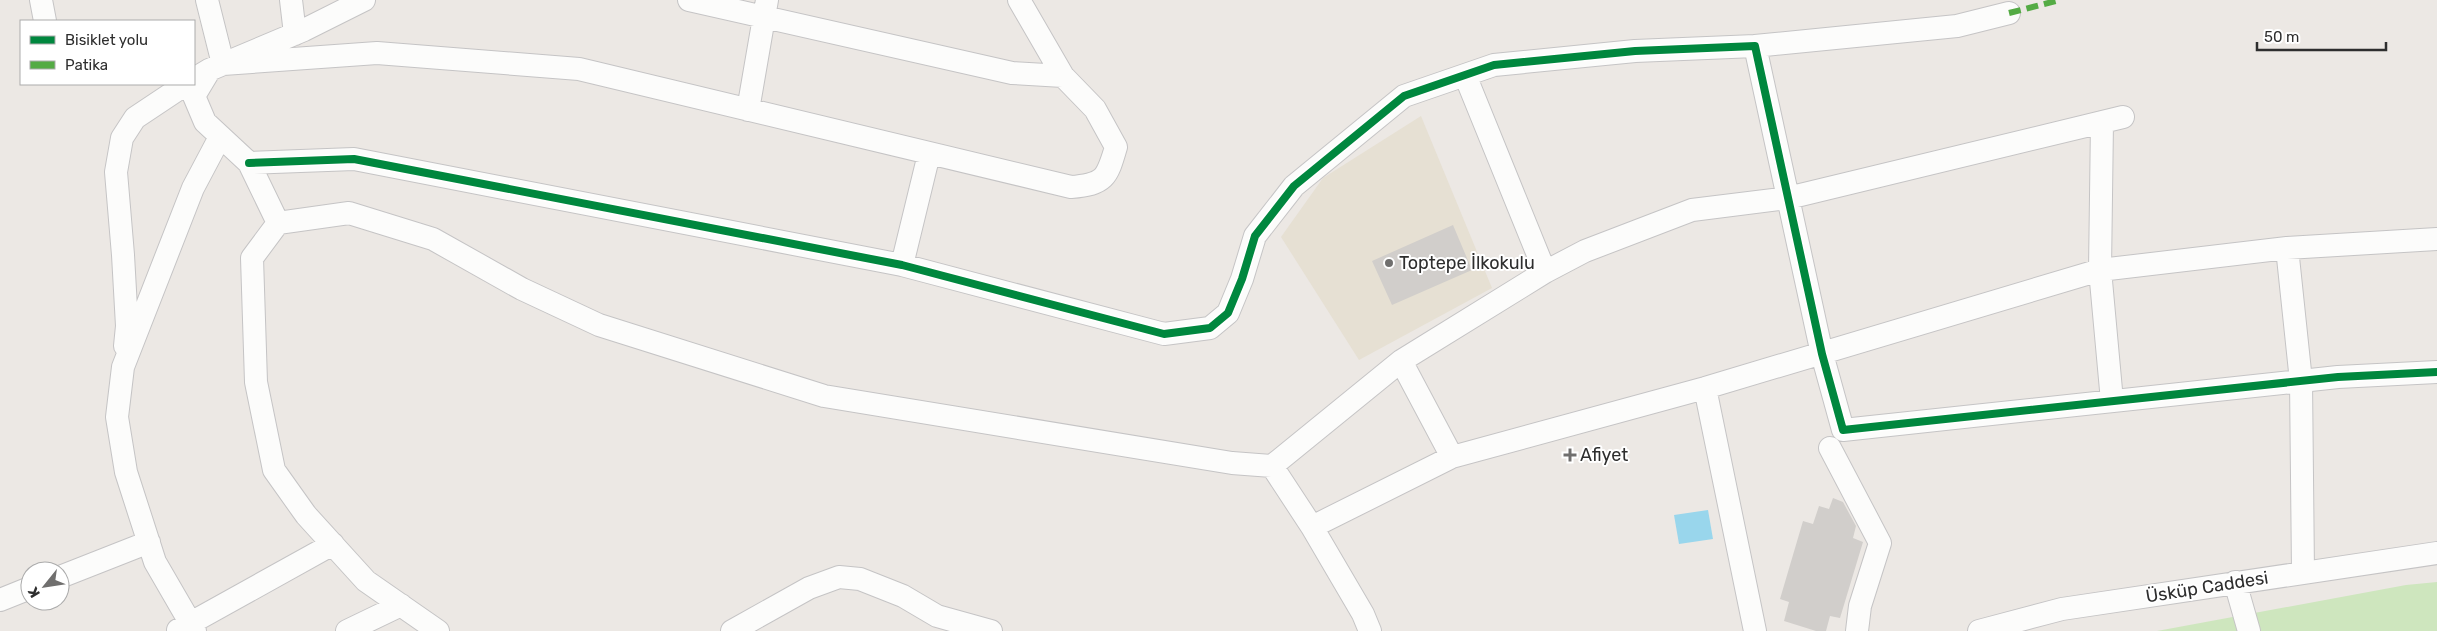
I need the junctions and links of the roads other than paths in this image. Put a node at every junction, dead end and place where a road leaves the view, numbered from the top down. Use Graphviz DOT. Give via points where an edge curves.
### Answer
graph roads {
  1 [pos="41,0"];
  2 [pos="206,0"];
  3 [pos="291,0"];
  4 [pos="364,0"];
  5 [pos="690,0"];
  6 [pos="1019,0"];
  7 [pos="766,9"];
  8 [pos="2009,13"];
  9 [pos="45,20"];
  10 [pos="295,34"];
  11 [pos="1755,46"];
  12 [pos="1465,75"];
  13 [pos="1064,76"];
  14 [pos="196,77"];
  15 [pos="184,85"];
  16 [pos="748,110"];
  17 [pos="220,136"];
  18 [pos="929,154"];
  19 [pos="249,163"];
  20 [pos="1788,198"];
  21 [pos="278,223"];
  22 [pos="2437,239"];
  23 [pos="2287,248"];
  24 [pos="902,264"];
  25 [pos="2100,270"];
  26 [pos="1545,272"];
  27 [pos="1822,354"];
  28 [pos="1401,361"];
  29 [pos="123,367"];
  30 [pos="2437,372"];
  31 [pos="2300,381"];
  32 [pos="1705,388"];
  33 [pos="2112,401"];
  34 [pos="1830,448"];
  35 [pos="1452,457"];
  36 [pos="1272,466"];
  37 [pos="1312,527"];
  38 [pos="149,542"];
  39 [pos="333,544"];
  40 [pos="2437,553"];
  41 [pos="2303,572"];
  42 [pos="70,573"];
  43 [pos="2235,582"];
  44 [pos="20,592"];
  45 [pos="0,600"];
  46 [pos="401,605"];
  47 [pos="187,628"];
  48 [pos="347,631"];
  49 [pos="438,631"];
  50 [pos="732,631"];
  51 [pos="991,631"];
  52 [pos="1370,631"];
  53 [pos="1755,631"];
  54 [pos="1857,631"];
  55 [pos="1979,631"];
  56 [pos="2249,631"];
  1 -- 9 [label="street"];
  2 -- 14 [label="street"];
  3 -- 10 [label="street"];
  4 -- 10 [label="street"];
  5 -- 7 [label="street"];
  6 -- 13 [label="street"];
  7 -- 13 [label="street" via="1012,73"];
  7 -- 16 [label="street"];
  8 -- 11 [label="street" via="1957,26"];
  10 -- 14 [label="street"];
  11 -- 12 [label="street" via="1616,52 1494,65"];
  11 -- 20 [label="street"];
  12 -- 24 [label="street" via="1404,96 1294,186 1255,236 1228,312 1210,328 1164,334"];
  12 -- 26 [label="street"];
  13 -- 18 [label="street" via="1095,109 1116,147 1109,173 1091,185 1071,187"];
  14 -- 16 [label="street" via="378,53 579,69"];
  14 -- 17 [label="street" via="194,96 205,122"];
  15 -- 29 [label="street" via="135,118 122,138 116,172 127,326"];
  16 -- 18 [label="street"];
  17 -- 19 [label="street"];
  17 -- 29 [label="street" via="193,188"];
  18 -- 24 [label="street"];
  19 -- 21 [label="street"];
  19 -- 24 [label="street" via="354,159"];
  20 -- 25 [label="street" via="2113,119"];
  20 -- 26 [label="street" via="1692,210 1585,251"];
  20 -- 27 [label="street"];
  21 -- 36 [label="street" via="349,213 433,239 522,289 599,325 824,396 1232,463"];
  21 -- 39 [label="street" via="252,258 256,382 274,470 306,515"];
  22 -- 23 [label="street"];
  23 -- 25 [label="street"];
  23 -- 31 [label="street"];
  25 -- 27 [label="street"];
  25 -- 33 [label="street"];
  26 -- 28 [label="street"];
  27 -- 32 [label="street"];
  27 -- 33 [label="street" via="1843,430"];
  28 -- 35 [label="street"];
  28 -- 36 [label="street"];
  29 -- 38 [label="street" via="117,417 126,472"];
  30 -- 31 [label="street"];
  31 -- 33 [label="street"];
  31 -- 41 [label="street"];
  32 -- 35 [label="street"];
  32 -- 53 [label="street"];
  34 -- 54 [label="street" via="1880,543 1860,606"];
  35 -- 37 [label="street"];
  36 -- 37 [label="street"];
  37 -- 52 [label="street"];
  38 -- 42 [label="street"];
  38 -- 47 [label="street" via="155,562"];
  39 -- 46 [label="street" via="366,581"];
  39 -- 47 [label="street"];
  40 -- 41 [label="street, Üsküp Caddesi"];
  41 -- 43 [label="street, Üsküp Caddesi"];
  43 -- 55 [label="street, Üsküp Caddesi" via="2062,609"];
  43 -- 56 [label="street"];
  44 -- 45 [label="street"];
  46 -- 48 [label="street"];
  46 -- 49 [label="street"];
  50 -- 51 [label="street" via="809,588 839,578 860,579 903,596 937,616"];
}
